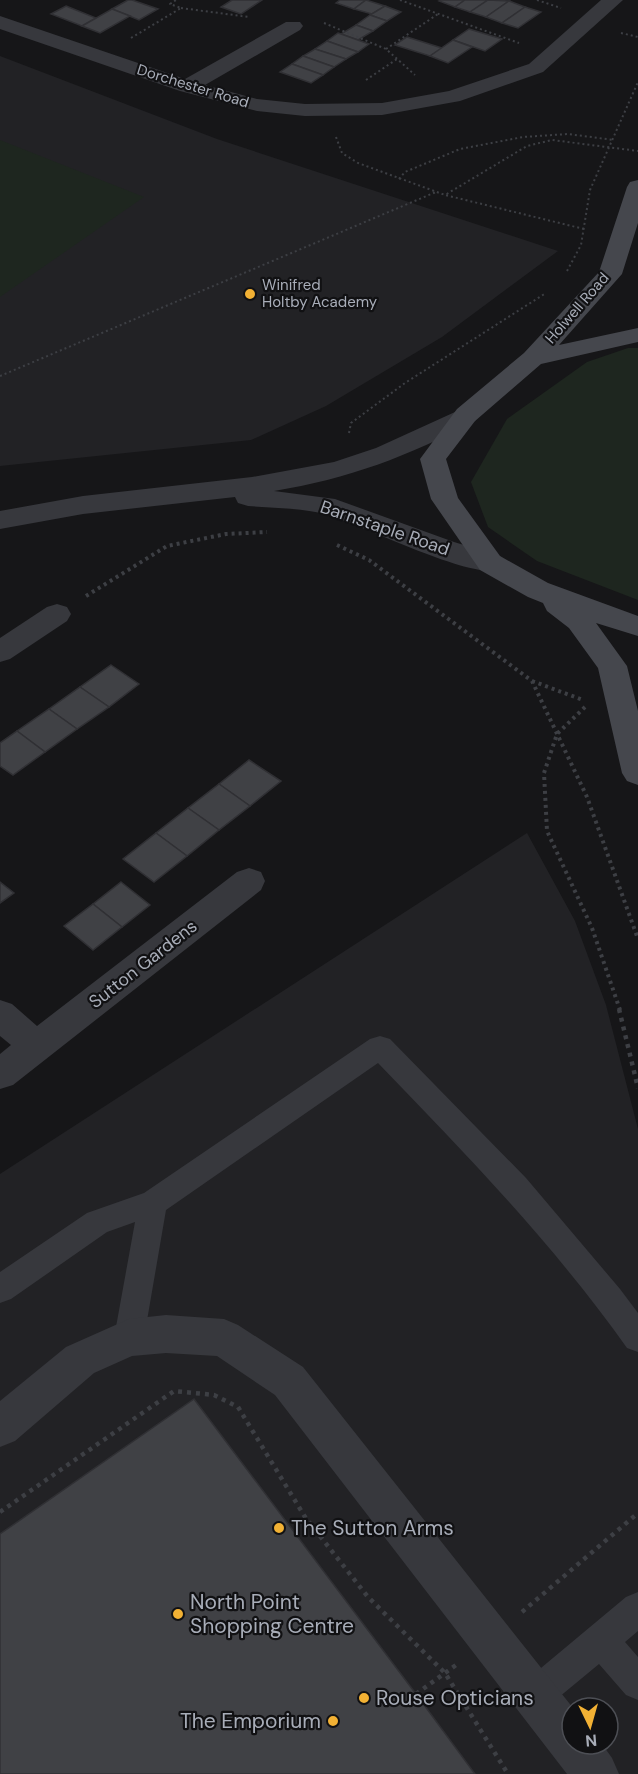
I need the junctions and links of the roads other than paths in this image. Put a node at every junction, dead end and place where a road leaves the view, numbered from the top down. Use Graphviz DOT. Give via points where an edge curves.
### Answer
graph roads {
  1 [pos="609,4"];
  2 [pos="575,5"];
  3 [pos="0,22"];
  4 [pos="292,26"];
  5 [pos="187,87"];
  6 [pos="638,187"];
  7 [pos="638,335"];
  8 [pos="533,358"];
  9 [pos="466,415"];
  10 [pos="208,492"];
  11 [pos="0,520"];
  12 [pos="490,563"];
  13 [pos="538,590"];
  14 [pos="57,614"];
  15 [pos="638,626"];
  16 [pos="0,651"];
  17 [pos="638,772"];
  18 [pos="249,881"];
  19 [pos="0,1014"];
  20 [pos="35,1046"];
  21 [pos="0,1074"];
  22 [pos="153,1203"];
  23 [pos="0,1289"];
  24 [pos="129,1338"];
  25 [pos="638,1338"];
  26 [pos="0,1427"];
  27 [pos="635,1616"];
  28 [pos="600,1641"];
  29 [pos="638,1683"];
  30 [pos="535,1695"];
  31 [pos="560,1727"];
  32 [pos="582,1756"];
  33 [pos="596,1774"];
  1 -- 2 [label="street"];
  1 -- 5 [label="street, Dorchester Road" via="536,68 453,97 382,109 305,110 256,105"];
  3 -- 5 [label="street, Dorchester Road"];
  4 -- 5 [label="street"];
  6 -- 8 [label="street, Holwell Road" via="610,274"];
  7 -- 8 [label="street"];
  8 -- 9 [label="street, Holwell Road"];
  9 -- 10 [label="street, Barnstaple Road" via="405,447 336,470"];
  9 -- 12 [label="street, Holwell Road" via="433,459 445,499"];
  10 -- 11 [label="street, Barnstaple Road" via="136,497"];
  10 -- 12 [label="street, Barnstaple Road" via="325,505"];
  12 -- 13 [label="street"];
  13 -- 15 [label="street"];
  13 -- 17 [label="street" via="579,621 612,666"];
  14 -- 16 [label="street"];
  18 -- 20 [label="street, Sutton Gardens"];
  19 -- 20 [label="street"];
  20 -- 21 [label="street, Sutton Gardens"];
  22 -- 23 [label="lane" via="97,1222"];
  22 -- 24 [label="lane"];
  22 -- 25 [label="lane" via="380,1047 531,1203"];
  24 -- 26 [label="street" via="80,1360"];
  24 -- 30 [label="street" via="166,1334 224,1338 288,1381"];
  27 -- 28 [label="lane"];
  28 -- 29 [label="lane"];
  28 -- 30 [label="lane"];
  30 -- 31 [label="street"];
  32 -- 33 [label="street"];
}
